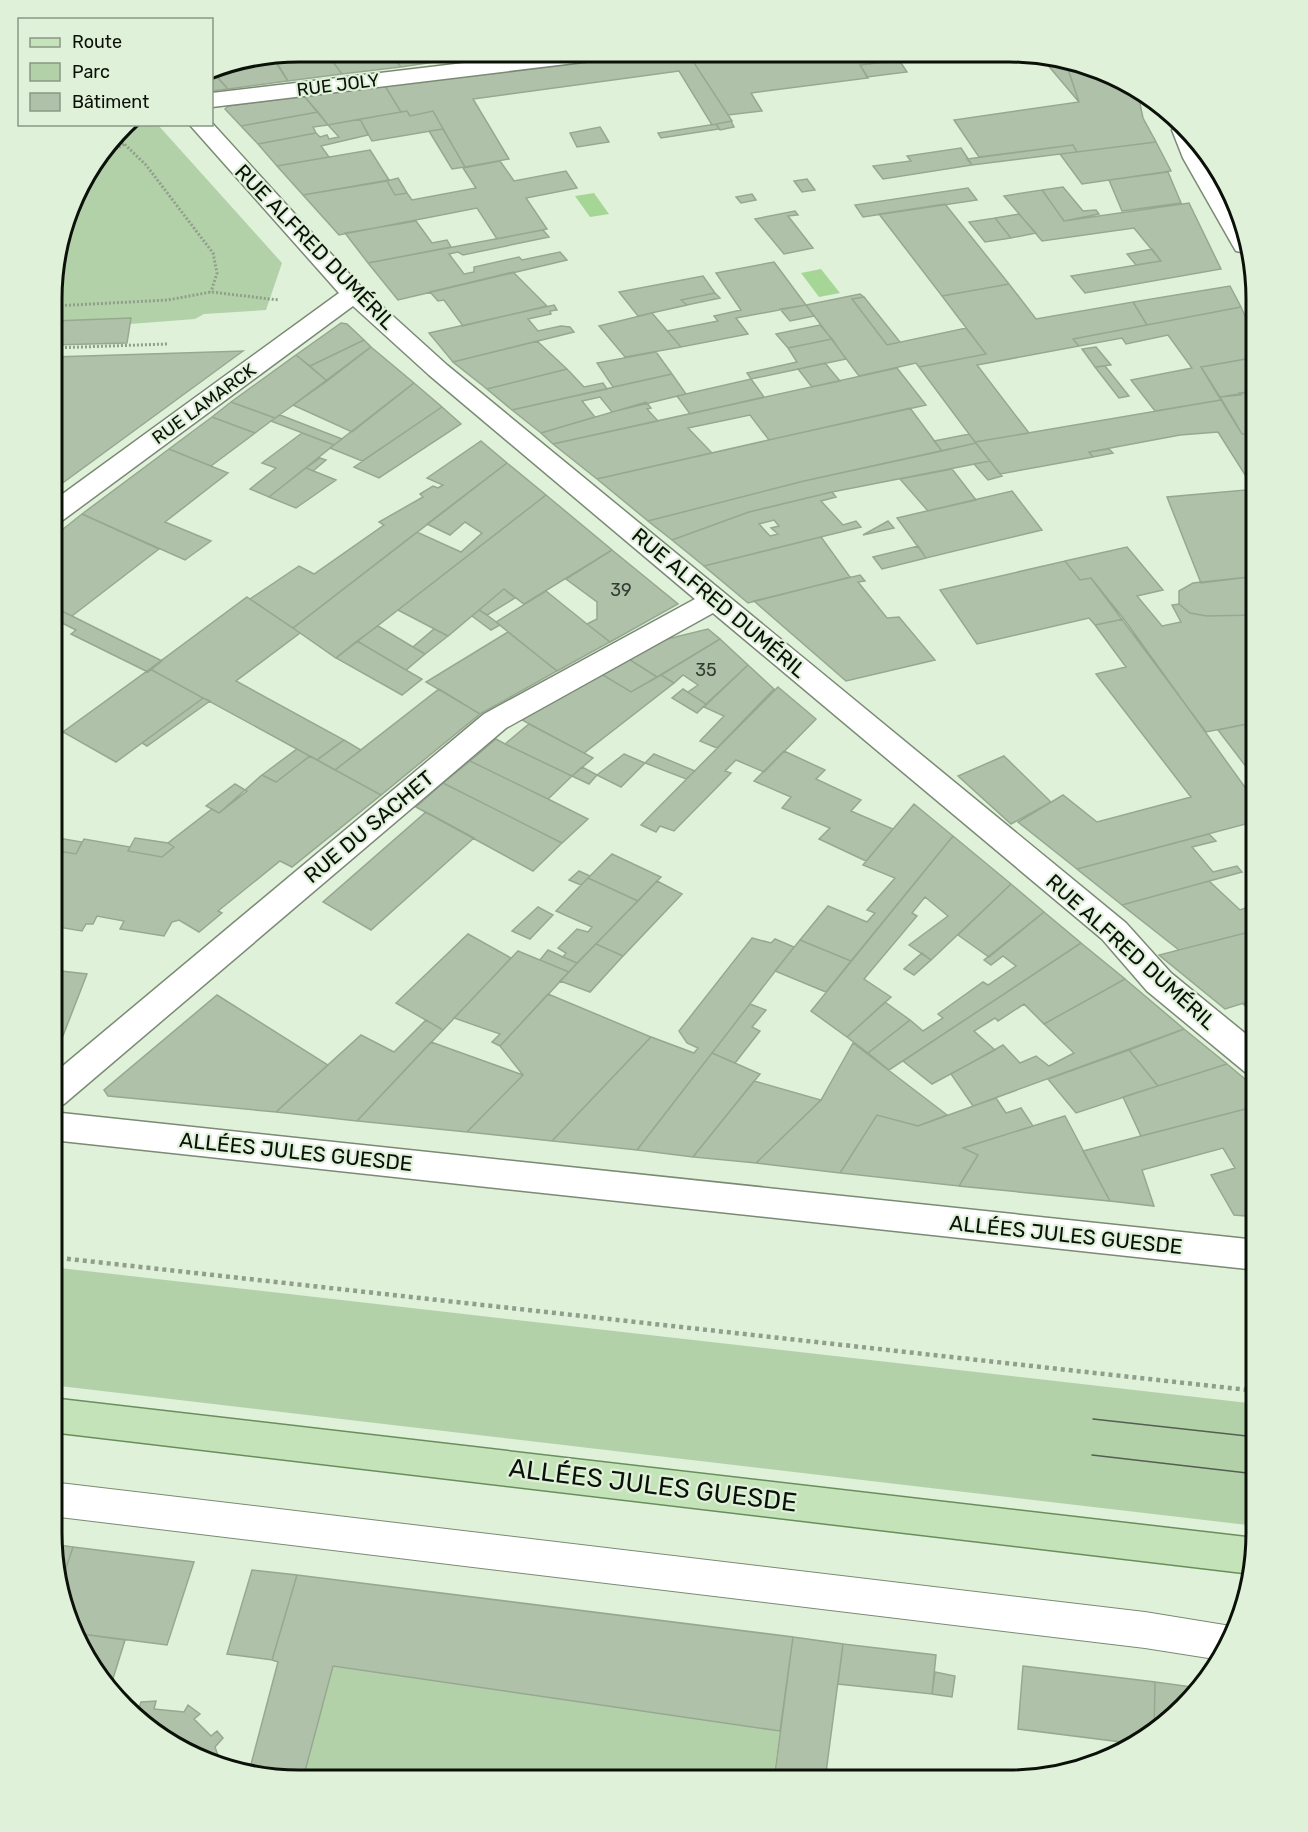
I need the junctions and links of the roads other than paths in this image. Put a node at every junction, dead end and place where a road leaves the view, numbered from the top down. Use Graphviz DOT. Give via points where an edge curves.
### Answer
graph roads {
  1 [pos="453,62"];
  2 [pos="213,100"];
  3 [pos="202,126"];
  4 [pos="1188,142"];
  5 [pos="1236,231"];
  6 [pos="354,294"];
  7 [pos="62,507"];
  8 [pos="716,600"];
  9 [pos="1246,1054"];
  10 [pos="62,1087"];
  11 [pos="62,1127"];
  12 [pos="1246,1254"];
  13 [pos="62,1416"];
  14 [pos="62,1500"];
  15 [pos="1245,1555"];
  16 [pos="1220,1642"];
  1 -- 2 [label="street, RUE JOLY"];
  3 -- 6 [label="street, RUE ALFRED DUMÉRIL"];
  4 -- 5 [label="street"];
  6 -- 7 [label="street, RUE LAMARCK"];
  6 -- 8 [label="street, RUE ALFRED DUMÉRIL" via="438,370"];
  8 -- 9 [label="street, RUE ALFRED DUMÉRIL" via="1114,931 1160,982"];
  8 -- 10 [label="street, RUE DU SACHET" via="495,721"];
  11 -- 12 [label="street, ALLÉES JULES GUESDE"];
  13 -- 15 [label="main road, ALLÉES JULES GUESDE"];
  14 -- 16 [label="lane"];
}
